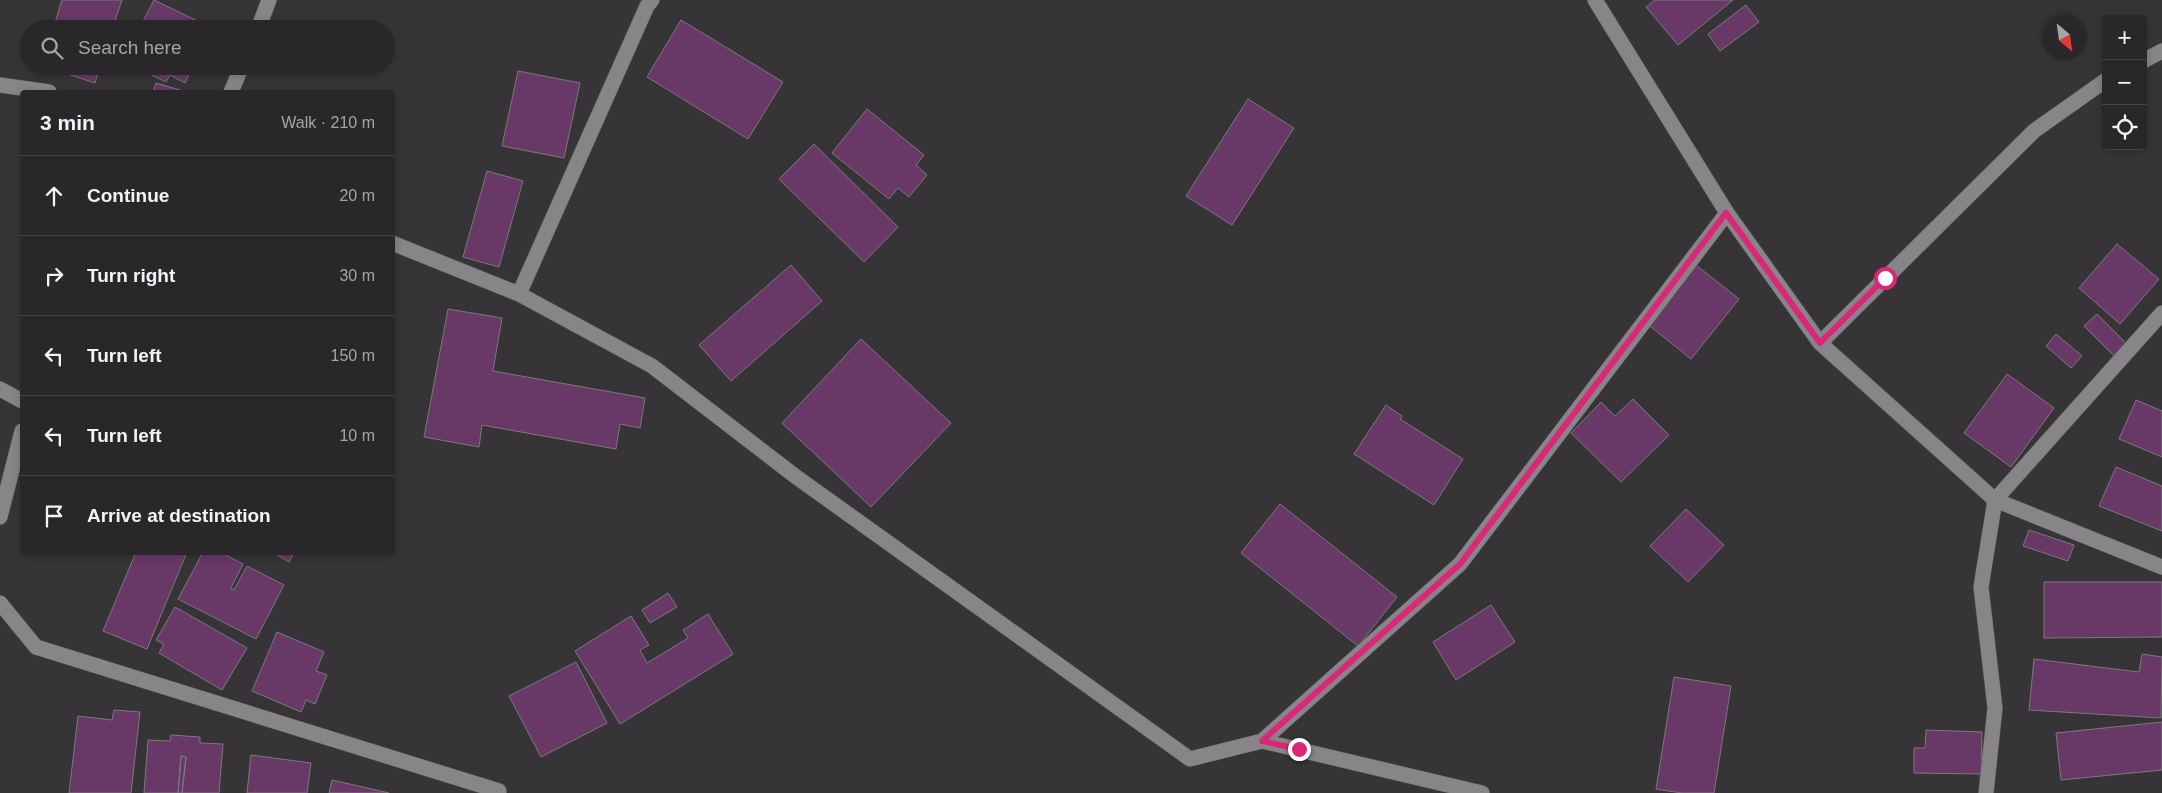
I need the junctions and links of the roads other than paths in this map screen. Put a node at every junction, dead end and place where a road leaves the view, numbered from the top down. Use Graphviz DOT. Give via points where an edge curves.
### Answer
graph roads {
  1 [pos="270,0"];
  2 [pos="652,0"];
  3 [pos="1595,0"];
  4 [pos="262,20"];
  5 [pos="2162,51"];
  6 [pos="2147,58"];
  7 [pos="238,75"];
  8 [pos="2102,83"];
  9 [pos="0,85"];
  10 [pos="35,90"];
  11 [pos="232,90"];
  12 [pos="1726,213"];
  13 [pos="395,244"];
  14 [pos="519,294"];
  15 [pos="2162,313"];
  16 [pos="1820,343"];
  17 [pos="0,389"];
  18 [pos="20,400"];
  19 [pos="20,439"];
  20 [pos="1995,500"];
  21 [pos="0,517"];
  22 [pos="2162,567"];
  23 [pos="0,603"];
  24 [pos="1262,741"];
  25 [pos="499,791"];
  26 [pos="1482,793"];
  27 [pos="1986,793"];
  1 -- 4 [label="street"];
  2 -- 14 [label="street"];
  3 -- 12 [label="street"];
  5 -- 6 [label="street"];
  7 -- 11 [label="street"];
  8 -- 16 [label="street" via="2034,131"];
  9 -- 10 [label="street"];
  12 -- 16 [label="street"];
  12 -- 24 [label="street" via="1460,564"];
  13 -- 14 [label="street"];
  14 -- 24 [label="street" via="652,366 795,476 1190,758"];
  15 -- 20 [label="street"];
  16 -- 20 [label="street"];
  17 -- 18 [label="street"];
  19 -- 21 [label="street"];
  20 -- 22 [label="street"];
  20 -- 27 [label="street" via="1981,587 1995,708"];
  23 -- 25 [label="street" via="36,647"];
  24 -- 26 [label="street"];
}
